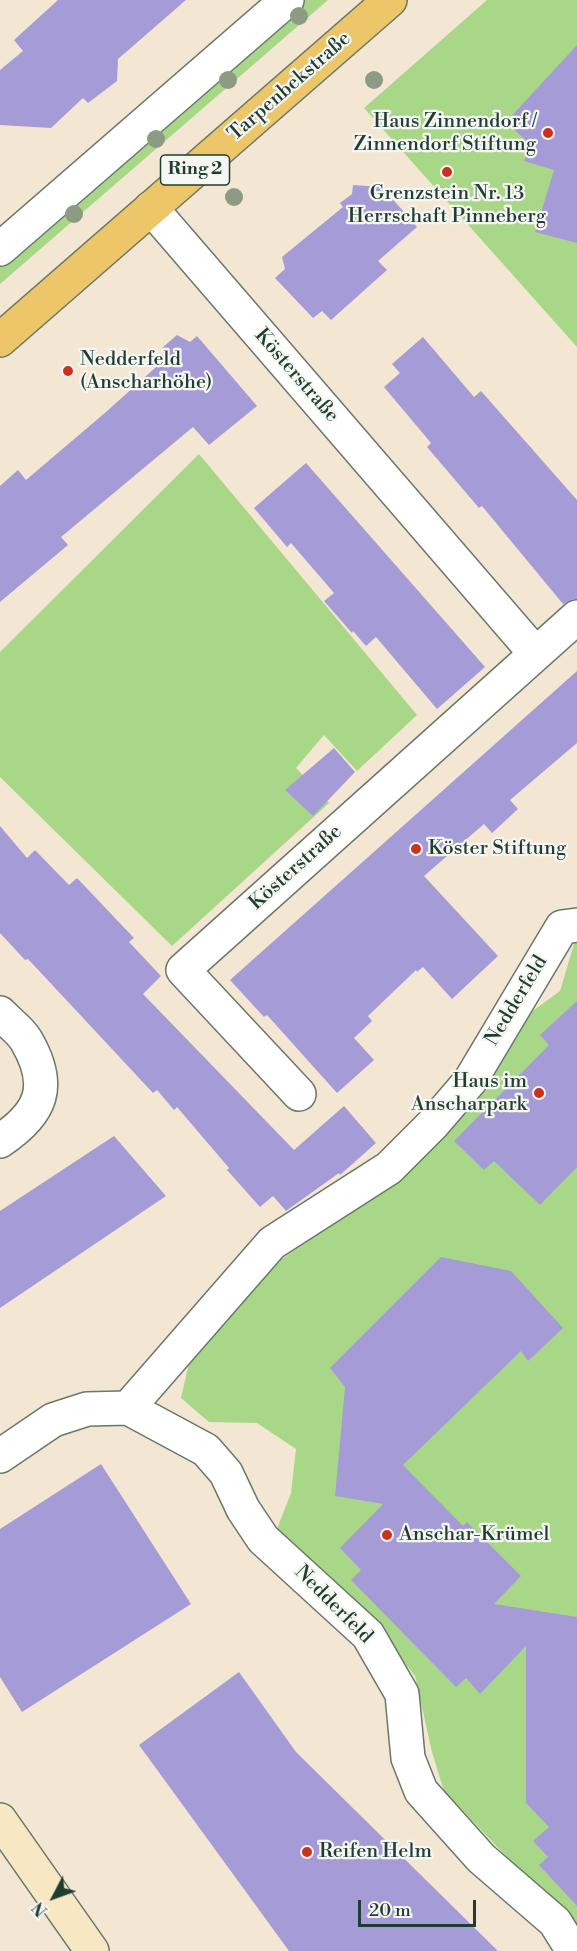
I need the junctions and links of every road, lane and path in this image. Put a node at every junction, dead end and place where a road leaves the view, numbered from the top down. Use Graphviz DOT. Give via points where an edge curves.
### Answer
graph roads {
  1 [pos="287,0"];
  2 [pos="390,0"];
  3 [pos="151,208"];
  4 [pos="0,249"];
  5 [pos="0,340"];
  6 [pos="577,617"];
  7 [pos="535,653"];
  8 [pos="577,925"];
  9 [pos="0,1013"];
  10 [pos="299,1094"];
  11 [pos="0,1141"];
  12 [pos="128,1408"];
  13 [pos="0,1456"];
  14 [pos="0,1820"];
  15 [pos="92,1951"];
  16 [pos="573,1951"];
  1 -- 4 [label="street"];
  2 -- 3 [label="main road, Tarpenbekstraße / Ring 2"];
  3 -- 5 [label="main road, Tarpenbekstraße / Ring 2"];
  3 -- 7 [label="street, Kösterstraße"];
  6 -- 7 [label="street, Kösterstraße"];
  7 -- 10 [label="street, Kösterstraße" via="183,970"];
  8 -- 12 [label="street, Nedderfeld" via="562,927 470,1081 433,1124 389,1168 272,1243"];
  9 -- 11 [label="street" via="26,1039 41,1076 39,1104 16,1130"];
  12 -- 13 [label="street, Nedderfeld" via="87,1409 53,1420"];
  12 -- 16 [label="street, Nedderfeld" via="206,1450 226,1473 263,1539 368,1635 402,1694 408,1758 421,1791 482,1858 555,1922"];
  14 -- 15 [label="main road"];
}
